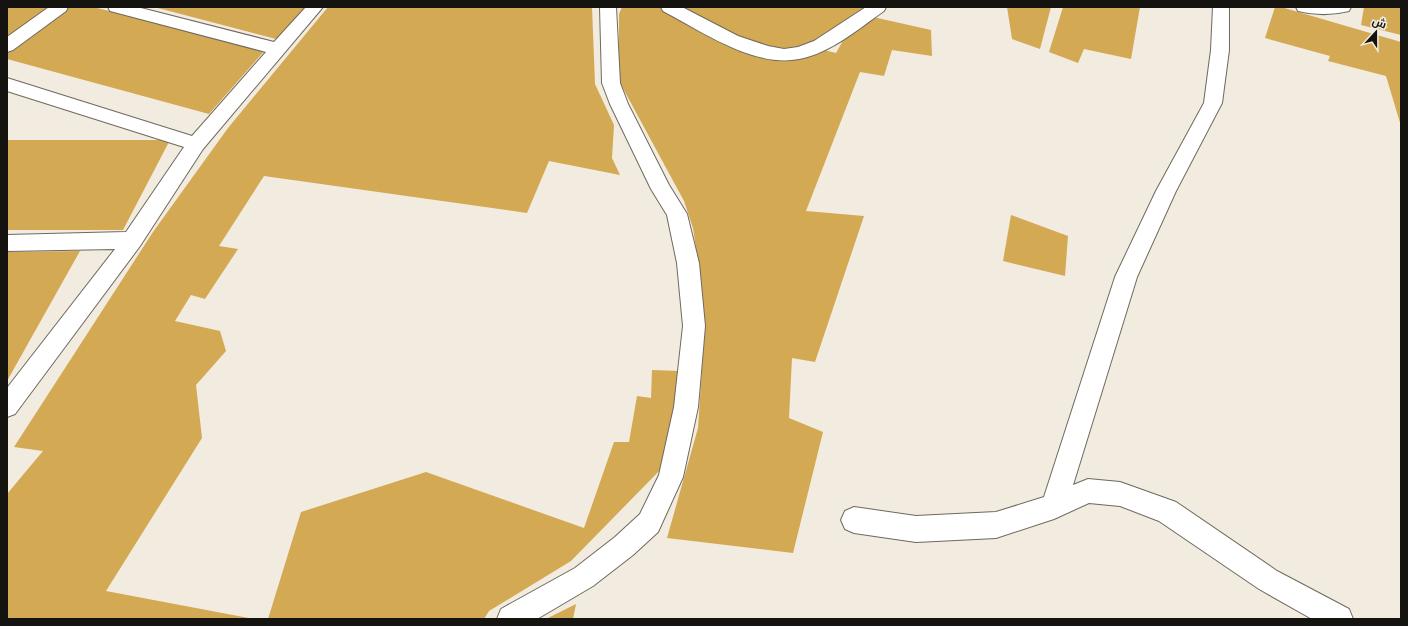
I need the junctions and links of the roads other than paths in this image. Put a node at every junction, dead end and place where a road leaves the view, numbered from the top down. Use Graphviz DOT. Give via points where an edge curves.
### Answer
graph roads {
  1 [pos="60,7"];
  2 [pos="116,7"];
  3 [pos="315,7"];
  4 [pos="608,7"];
  5 [pos="669,7"];
  6 [pos="878,7"];
  7 [pos="1221,7"];
  8 [pos="1304,7"];
  9 [pos="1343,7"];
  10 [pos="7,46"];
  11 [pos="277,49"];
  12 [pos="7,84"];
  13 [pos="196,144"];
  14 [pos="133,240"];
  15 [pos="7,243"];
  16 [pos="7,406"];
  17 [pos="1054,507"];
  18 [pos="854,520"];
  19 [pos="511,619"];
  20 [pos="1339,619"];
  1 -- 10 [label="street"];
  2 -- 11 [label="street"];
  3 -- 11 [label="street"];
  4 -- 19 [label="street" via="611,82 619,104 661,189 677,214 688,263 694,326 686,407 671,477 649,523 584,577"];
  5 -- 6 [label="street" via="749,46 786,55 826,42"];
  7 -- 17 [label="street" via="1220,50 1213,103 1166,191 1126,277"];
  8 -- 9 [label="street"];
  11 -- 13 [label="street"];
  12 -- 13 [label="street"];
  13 -- 14 [label="street"];
  14 -- 15 [label="street"];
  14 -- 16 [label="street"];
  17 -- 18 [label="street" via="996,525 916,529"];
  17 -- 20 [label="street" via="1088,491 1120,494 1167,511 1268,580"];
}
